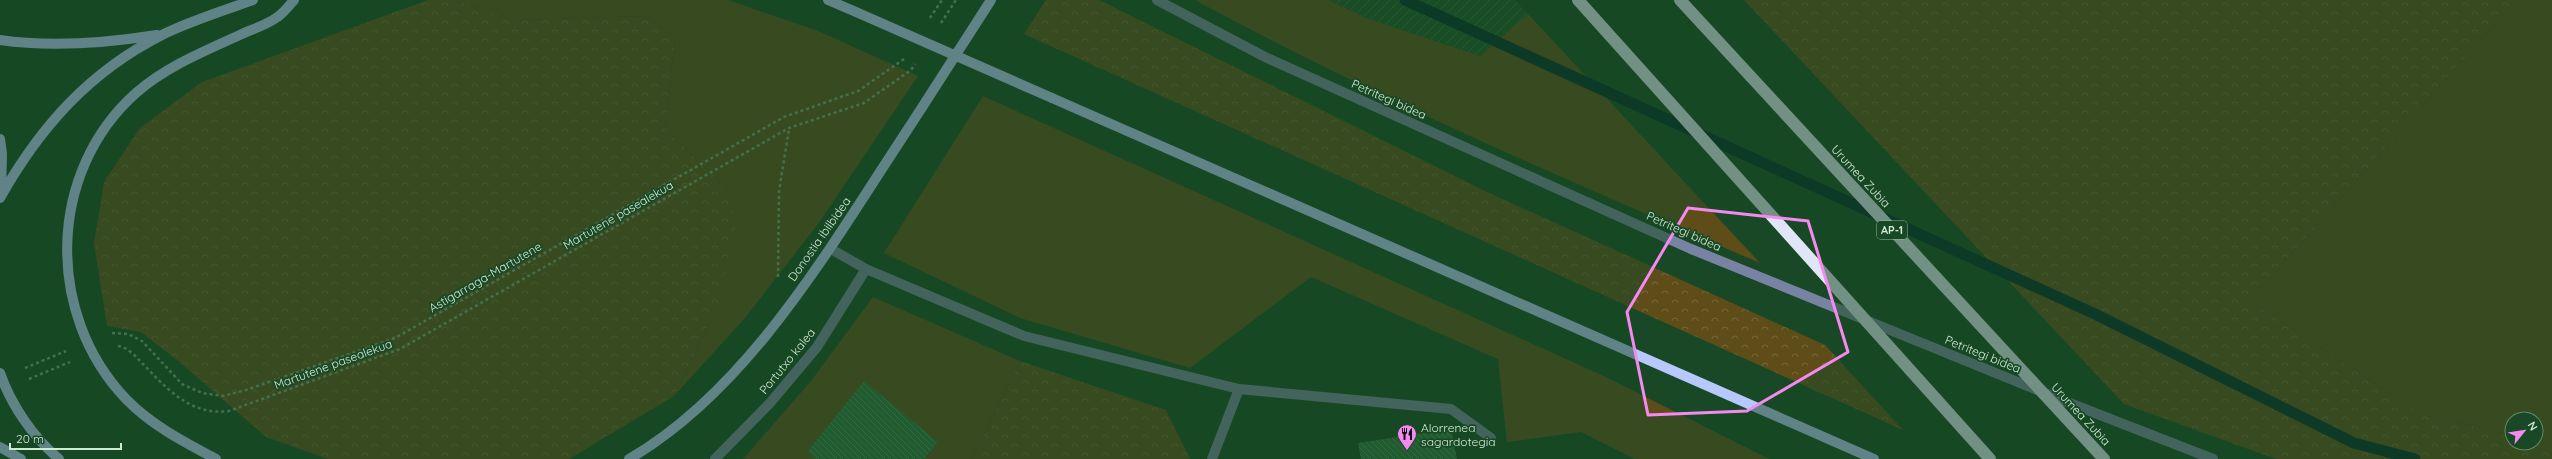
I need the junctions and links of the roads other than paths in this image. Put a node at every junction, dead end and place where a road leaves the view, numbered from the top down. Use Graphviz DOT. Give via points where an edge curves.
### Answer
graph roads {
  1 [pos="253,0"];
  2 [pos="294,0"];
  3 [pos="828,0"];
  4 [pos="992,0"];
  5 [pos="1156,0"];
  6 [pos="1578,0"];
  7 [pos="1680,0"];
  8 [pos="163,34"];
  9 [pos="0,40"];
  10 [pos="0,139"];
  11 [pos="0,198"];
  12 [pos="831,249"];
  13 [pos="866,269"];
  14 [pos="1,375"];
  15 [pos="1239,389"];
  16 [pos="1491,438"];
  17 [pos="0,447"];
  18 [pos="21,459"];
  19 [pos="59,459"];
  20 [pos="216,459"];
  21 [pos="629,459"];
  22 [pos="715,459"];
  23 [pos="1212,459"];
  24 [pos="1874,459"];
  25 [pos="1990,459"];
  26 [pos="2104,459"];
  27 [pos="2213,459"];
  1 -- 8 [label="main road"];
  2 -- 20 [label="main road" via="277,18 187,59 136,93 114,116 96,141 82,169 73,199 66,260 70,291 78,321 92,352 116,387 150,420"];
  3 -- 24 [label="main road, bridge"];
  4 -- 12 [label="main road, Donostia ibilbidea"];
  5 -- 27 [label="street, Petritegi bidea" via="1264,57 1690,249"];
  6 -- 25 [label="highway, bridge"];
  7 -- 26 [label="highway, Urumea Zubia / AP-1, bridge"];
  8 -- 9 [label="main road" via="111,42"];
  8 -- 11 [label="main road" via="97,76 68,103 42,132"];
  10 -- 11 [label="main road"];
  12 -- 13 [label="street"];
  12 -- 21 [label="main road, Donostia ibilbidea" via="779,318 727,380 669,432"];
  13 -- 15 [label="street" via="1024,336"];
  13 -- 22 [label="street, Portutxo kalea" via="817,347 770,403"];
  14 -- 19 [label="main road" via="34,433"];
  15 -- 16 [label="street" via="1451,409"];
  15 -- 23 [label="street"];
  17 -- 18 [label="main road"];
}
